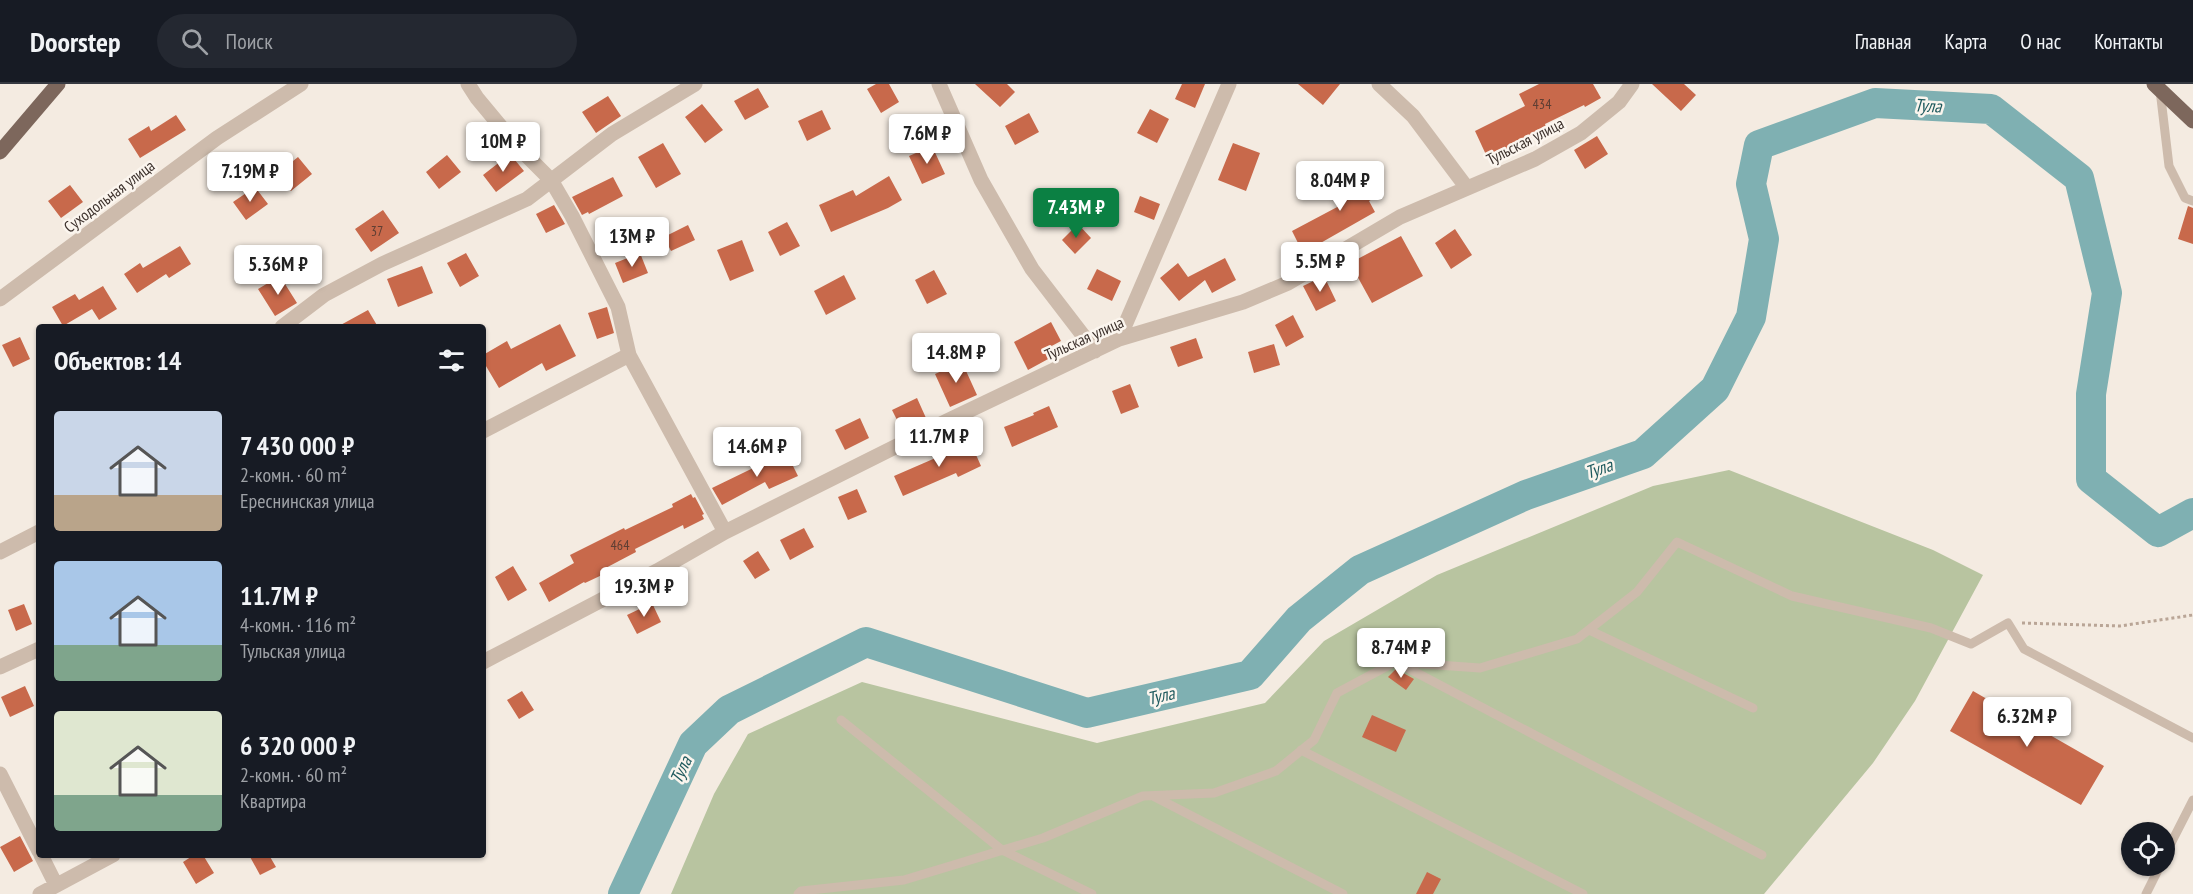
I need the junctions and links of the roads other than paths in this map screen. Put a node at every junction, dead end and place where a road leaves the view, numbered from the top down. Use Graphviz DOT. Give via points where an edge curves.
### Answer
graph roads {
  1 [pos="58,84"];
  2 [pos="301,84"];
  3 [pos="468,84"];
  4 [pos="695,84"];
  5 [pos="939,84"];
  6 [pos="1229,84"];
  7 [pos="1378,84"];
  8 [pos="1632,84"];
  9 [pos="2157,87"];
  10 [pos="2193,121"];
  11 [pos="0,152"];
  12 [pos="550,180"];
  13 [pos="1467,188"];
  14 [pos="2193,201"];
  15 [pos="0,299"];
  16 [pos="286,324"];
  17 [pos="1119,339"];
  18 [pos="1095,351"];
  19 [pos="629,356"];
  20 [pos="486,429"];
  21 [pos="725,532"];
  22 [pos="36,534"];
  23 [pos="0,552"];
  24 [pos="1589,630"];
  25 [pos="36,650"];
  26 [pos="486,660"];
  27 [pos="1395,662"];
  28 [pos="0,668"];
  29 [pos="1753,708"];
  30 [pos="841,720"];
  31 [pos="2193,738"];
  32 [pos="1301,750"];
  33 [pos="0,774"];
  34 [pos="1153,795"];
  35 [pos="2193,800"];
  36 [pos="2175,835"];
  37 [pos="36,845"];
  38 [pos="1002,850"];
  39 [pos="1762,855"];
  40 [pos="42,858"];
  41 [pos="107,858"];
  42 [pos="2155,876"];
  43 [pos="56,885"];
  44 [pos="823,889"];
  45 [pos="40,894"];
  46 [pos="798,894"];
  47 [pos="833,894"];
  48 [pos="1092,894"];
  49 [pos="1343,894"];
  50 [pos="1583,894"];
  51 [pos="2146,894"];
  1 -- 11 [label="main road"];
  2 -- 15 [label="street, Суходольная улица" via="217,138"];
  3 -- 12 [label="street" via="516,145"];
  4 -- 12 [label="street" via="612,134"];
  5 -- 18 [label="street" via="981,180 1032,269"];
  6 -- 17 [label="street"];
  7 -- 13 [label="street" via="1413,116"];
  8 -- 13 [label="street, Тульская улица" via="1619,102 1581,133 1535,159"];
  9 -- 10 [label="main road"];
  9 -- 14 [label="lane" via="2169,166 2185,198"];
  12 -- 16 [label="street" via="527,199 324,294"];
  12 -- 19 [label="street" via="618,307"];
  13 -- 17 [label="street, Тульская улица" via="1400,217 1288,283 1243,302"];
  17 -- 18 [label="street, Тульская улица"];
  18 -- 21 [label="street, Тульская улица"];
  19 -- 20 [label="street"];
  19 -- 21 [label="street"];
  21 -- 26 [label="street, Тульская улица"];
  22 -- 23 [label="street"];
  24 -- 27 [label="lane" via="1577,639 1480,668"];
  24 -- 29 [label="lane"];
  24 -- 31 [label="lane" via="1637,592 1677,542 1792,596 1931,628 1971,644 2008,623 2024,650"];
  25 -- 28 [label="street"];
  27 -- 32 [label="lane" via="1337,693 1314,740"];
  27 -- 39 [label="lane"];
  30 -- 38 [label="lane"];
  32 -- 34 [label="lane" via="1276,771 1214,793"];
  32 -- 50 [label="lane"];
  33 -- 37 [label="street"];
  34 -- 38 [label="lane"];
  34 -- 49 [label="lane"];
  35 -- 36 [label="lane"];
  38 -- 44 [label="lane" via="904,880"];
  38 -- 48 [label="lane"];
  40 -- 43 [label="street"];
  41 -- 43 [label="street"];
  42 -- 51 [label="lane"];
  43 -- 45 [label="street"];
  44 -- 46 [label="lane"];
  44 -- 47 [label="lane"];
}
